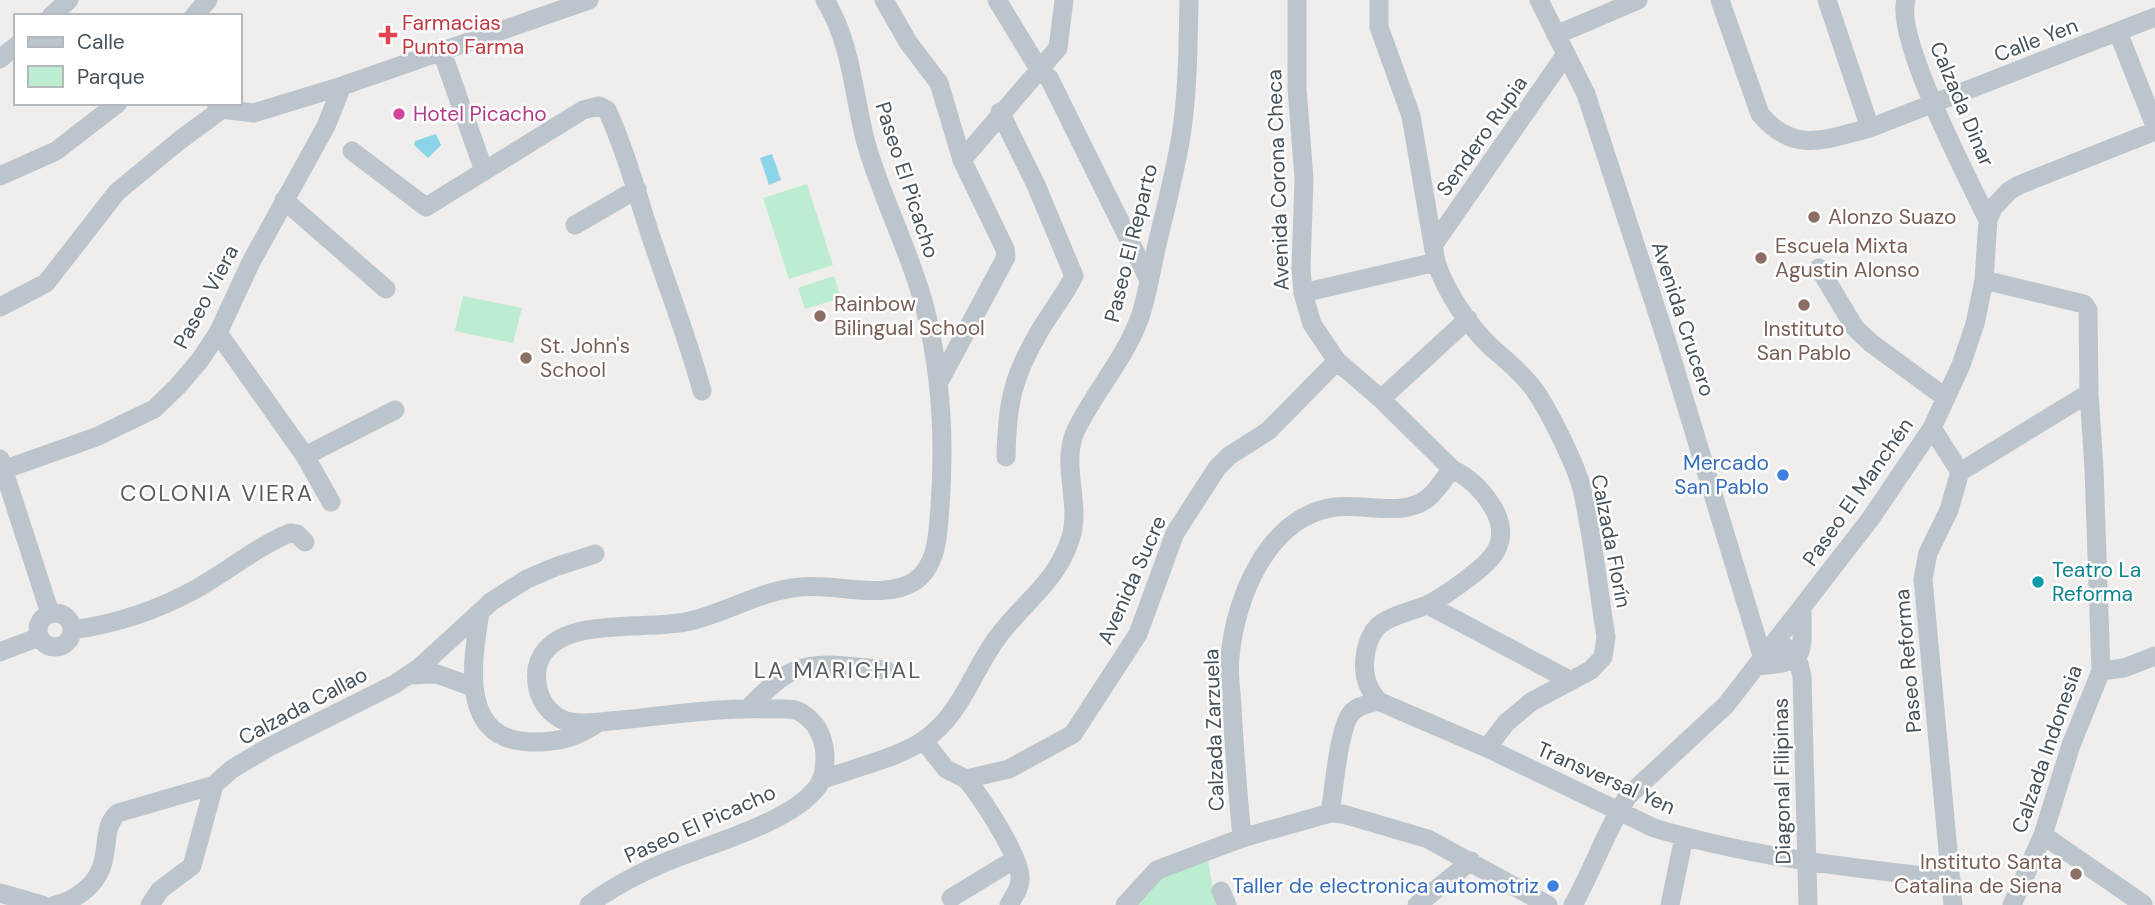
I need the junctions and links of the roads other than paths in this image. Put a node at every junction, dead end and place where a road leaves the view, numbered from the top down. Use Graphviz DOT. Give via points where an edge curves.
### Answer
graph roads {
  1 [pos="69,0"];
  2 [pos="208,0"];
  3 [pos="589,0"];
  4 [pos="825,0"];
  5 [pos="884,0"];
  6 [pos="997,0"];
  7 [pos="1064,0"];
  8 [pos="1189,0"];
  9 [pos="1297,0"];
  10 [pos="1379,0"];
  11 [pos="1539,0"];
  12 [pos="1638,0"];
  13 [pos="1720,0"];
  14 [pos="1827,0"];
  15 [pos="1905,1"];
  16 [pos="53,14"];
  17 [pos="196,14"];
  18 [pos="2155,17"];
  19 [pos="2118,32"];
  20 [pos="1556,34"];
  21 [pos="14,48"];
  22 [pos="442,52"];
  23 [pos="1566,54"];
  24 [pos="0,59"];
  25 [pos="1039,69"];
  26 [pos="342,86"];
  27 [pos="1932,104"];
  28 [pos="115,105"];
  29 [pos="219,106"];
  30 [pos="1000,112"];
  31 [pos="1870,128"];
  32 [pos="2155,128"];
  33 [pos="352,151"];
  34 [pos="962,160"];
  35 [pos="484,171"];
  36 [pos="0,176"];
  37 [pos="637,189"];
  38 [pos="284,200"];
  39 [pos="1988,220"];
  40 [pos="575,225"];
  41 [pos="1435,253"];
  42 [pos="1819,268"];
  43 [pos="1149,280"];
  44 [pos="1984,280"];
  45 [pos="386,289"];
  46 [pos="1303,293"];
  47 [pos="0,307"];
  48 [pos="1468,319"];
  49 [pos="218,333"];
  50 [pos="1337,361"];
  51 [pos="939,382"];
  52 [pos="702,391"];
  53 [pos="2089,393"];
  54 [pos="1946,398"];
  55 [pos="1381,399"];
  56 [pos="395,410"];
  57 [pos="1931,428"];
  58 [pos="304,456"];
  59 [pos="1006,457"];
  60 [pos="1,467"];
  61 [pos="1452,469"];
  62 [pos="1961,472"];
  63 [pos="331,502"];
  64 [pos="304,542"];
  65 [pos="594,554"];
  66 [pos="1427,605"];
  67 [pos="1802,609"];
  68 [pos="480,612"];
  69 [pos="50,613"];
  70 [pos="72,630"];
  71 [pos="39,637"];
  72 [pos="1777,640"];
  73 [pos="0,652"];
  74 [pos="2155,656"];
  75 [pos="1797,657"];
  76 [pos="1760,663"];
  77 [pos="886,670"];
  78 [pos="2101,671"];
  79 [pos="408,676"];
  80 [pos="1571,681"];
  81 [pos="473,687"];
  82 [pos="1378,701"];
  83 [pos="748,708"];
  84 [pos="600,722"];
  85 [pos="923,741"];
  86 [pos="1487,748"];
  87 [pos="966,779"];
  88 [pos="821,780"];
  89 [pos="214,785"];
  90 [pos="1618,812"];
  91 [pos="1330,813"];
  92 [pos="2043,835"];
  93 [pos="1684,837"];
  94 [pos="1241,838"];
  95 [pos="1015,859"];
  96 [pos="1471,861"];
  97 [pos="1807,862"];
  98 [pos="1951,879"];
  99 [pos="0,893"];
  100 [pos="951,898"];
  101 [pos="2143,904"];
  102 [pos="41,905"];
  103 [pos="55,905"];
  104 [pos="150,905"];
  105 [pos="589,905"];
  106 [pos="1009,905"];
  107 [pos="1125,905"];
  108 [pos="1417,905"];
  109 [pos="1548,905"];
  110 [pos="1573,905"];
  111 [pos="1671,905"];
  112 [pos="1808,905"];
  113 [pos="1953,905"];
  114 [pos="2012,905"];
  1 -- 16 [label="street"];
  2 -- 17 [label="street"];
  3 -- 22 [label="street"];
  4 -- 51 [label="street, Paseo El Picacho" via="847,48 866,141 925,307"];
  5 -- 34 [label="street" via="939,83"];
  6 -- 25 [label="street"];
  7 -- 25 [label="street" via="1058,48"];
  8 -- 43 [label="street, Paseo El Reparto" via="1180,141"];
  9 -- 46 [label="street, Avenida Corona Checa"];
  10 -- 41 [label="street, Calzada Florín" via="1379,27 1411,116"];
  11 -- 20 [label="street, Avenida Crucero"];
  12 -- 20 [label="street"];
  13 -- 31 [label="street, Calle Yen" via="1760,114 1771,127 1802,142"];
  14 -- 31 [label="street"];
  15 -- 27 [label="street, Calzada Dinar" via="1910,39"];
  18 -- 19 [label="street, Calle Yen"];
  19 -- 27 [label="street, Calle Yen"];
  19 -- 32 [label="street"];
  20 -- 23 [label="street, Avenida Crucero"];
  21 -- 24 [label="street"];
  22 -- 26 [label="street"];
  22 -- 35 [label="street"];
  23 -- 41 [label="street, Sendero Rupia"];
  23 -- 76 [label="street, Avenida Crucero" via="1586,94 1666,340"];
  25 -- 30 [label="street"];
  25 -- 43 [label="street" via="1049,79"];
  26 -- 29 [label="street" via="254,113"];
  26 -- 38 [label="street, Paseo Viera" via="326,126"];
  27 -- 31 [label="street, Calle Yen"];
  27 -- 39 [label="street, Calzada Dinar"];
  28 -- 36 [label="street" via="56,151"];
  29 -- 47 [label="street" via="117,192 46,283"];
  30 -- 34 [label="street"];
  30 -- 59 [label="street" via="1074,276 1013,386"];
  32 -- 39 [label="street" via="2008,191"];
  33 -- 35 [label="street" via="424,207"];
  34 -- 51 [label="street" via="1006,257"];
  35 -- 37 [label="street" via="583,110 598,106 607,110 625,148"];
  37 -- 40 [label="street"];
  37 -- 52 [label="street"];
  38 -- 45 [label="street"];
  38 -- 49 [label="street, Paseo Viera"];
  39 -- 44 [label="street, Paseo El Manchén"];
  41 -- 46 [label="street"];
  41 -- 48 [label="street, Calzada Florín" via="1441,276"];
  42 -- 54 [label="street" via="1855,328"];
  43 -- 85 [label="street, Paseo El Reparto" via="1123,354 1074,435 1069,457 1072,532 1066,552 1054,574 997,637 943,724"];
  44 -- 53 [label="street, Calzada Indonesia" via="2084,304 2088,310"];
  44 -- 54 [label="street, Paseo El Manchén" via="1975,324"];
  46 -- 50 [label="street, Avenida Corona Checa" via="1312,324"];
  48 -- 55 [label="street"];
  48 -- 80 [label="street, Calzada Florín" via="1534,389 1582,487 1606,637 1603,656 1591,670"];
  49 -- 58 [label="street"];
  49 -- 60 [label="street, Paseo Viera" via="177,387 153,409 96,437"];
  50 -- 55 [label="street, Avenida Corona Checa"];
  50 -- 87 [label="street, Avenida Sucre" via="1268,431 1217,468 1175,533 1138,634 1073,734 1009,769"];
  51 -- 84 [label="street, Paseo El Picacho" via="944,453 938,534 931,565 918,579 888,590 824,586 774,590 692,621 607,627 563,637 541,657 536,672 541,699 567,722"];
  53 -- 62 [label="street"];
  53 -- 78 [label="street, Calzada Indonesia"];
  54 -- 57 [label="street, Paseo El Manchén"];
  55 -- 61 [label="street, Avenida Corona Checa"];
  56 -- 58 [label="street"];
  57 -- 62 [label="street"];
  57 -- 67 [label="street, Paseo El Manchén"];
  58 -- 63 [label="street"];
  60 -- 69 [label="street"];
  61 -- 66 [label="street, Avenida Corona Checa" via="1488,498 1501,525 1500,542 1492,559"];
  61 -- 94 [label="street, Calzada Zarzuela" via="1428,498 1409,508 1359,505 1307,514 1278,536 1255,572 1241,605 1230,659"];
  62 -- 98 [label="street, Paseo Reforma" via="1928,553 1923,579"];
  64 -- 70 [label="street" via="290,533 154,609 105,626"];
  65 -- 68 [label="street" via="527,579"];
  66 -- 80 [label="street"];
  66 -- 82 [label="street, Avenida Corona Checa" via="1380,625 1368,644 1367,684"];
  67 -- 72 [label="street, Paseo El Manchén"];
  67 -- 75 [label="street, Diagonal Filipinas"];
  68 -- 79 [label="street"];
  68 -- 81 [label="street"];
  69 -- 70 [label="street" via="66,616"];
  69 -- 71 [label="street" via="40,620"];
  70 -- 71 [label="street" via="68,641 58,647 47,646"];
  71 -- 73 [label="street"];
  72 -- 75 [label="street"];
  72 -- 76 [label="street, Paseo El Manchén"];
  74 -- 78 [label="street"];
  75 -- 76 [label="street" via="1789,664"];
  75 -- 97 [label="street, Diagonal Filipinas" via="1802,676"];
  76 -- 90 [label="street, Paseo El Manchén" via="1726,705 1628,796"];
  77 -- 83 [label="street" via="811,666 775,683"];
  78 -- 92 [label="street, Calzada Indonesia" via="2071,745"];
  79 -- 81 [label="street, Calzada Callao" via="437,674"];
  79 -- 89 [label="street, Calzada Callao" via="269,747"];
  80 -- 86 [label="street, Calzada Florín" via="1531,702 1506,723"];
  81 -- 84 [label="street" via="484,718 505,739 558,740 583,734"];
  82 -- 86 [label="street, Transversal Yen"];
  82 -- 91 [label="street" via="1350,714"];
  83 -- 84 [label="street, Paseo El Picacho"];
  83 -- 88 [label="street, Paseo El Picacho" via="795,710 814,723 825,754"];
  85 -- 87 [label="street" via="946,768"];
  85 -- 88 [label="street, Paseo El Reparto"];
  86 -- 90 [label="street, Transversal Yen"];
  87 -- 95 [label="street"];
  88 -- 105 [label="street, Paseo El Picacho" via="803,802 782,814 660,864"];
  89 -- 103 [label="street, Calzada Callao" via="118,813 110,823 101,872 74,898"];
  89 -- 104 [label="street" via="192,866 160,890"];
  90 -- 93 [label="street, Transversal Yen"];
  90 -- 110 [label="street, Paseo El Manchén"];
  91 -- 94 [label="street"];
  91 -- 96 [label="street" via="1428,839"];
  92 -- 101 [label="street"];
  92 -- 114 [label="street, Calzada Indonesia"];
  93 -- 97 [label="street, Transversal Yen"];
  93 -- 111 [label="street"];
  94 -- 107 [label="street" via="1157,870"];
  95 -- 100 [label="street"];
  95 -- 106 [label="street" via="1020,886"];
  96 -- 108 [label="street"];
  96 -- 109 [label="street"];
  97 -- 98 [label="street, Transversal Yen"];
  97 -- 112 [label="street, Diagonal Filipinas"];
  98 -- 113 [label="street, Paseo Reforma"];
  99 -- 102 [label="street"];
}
